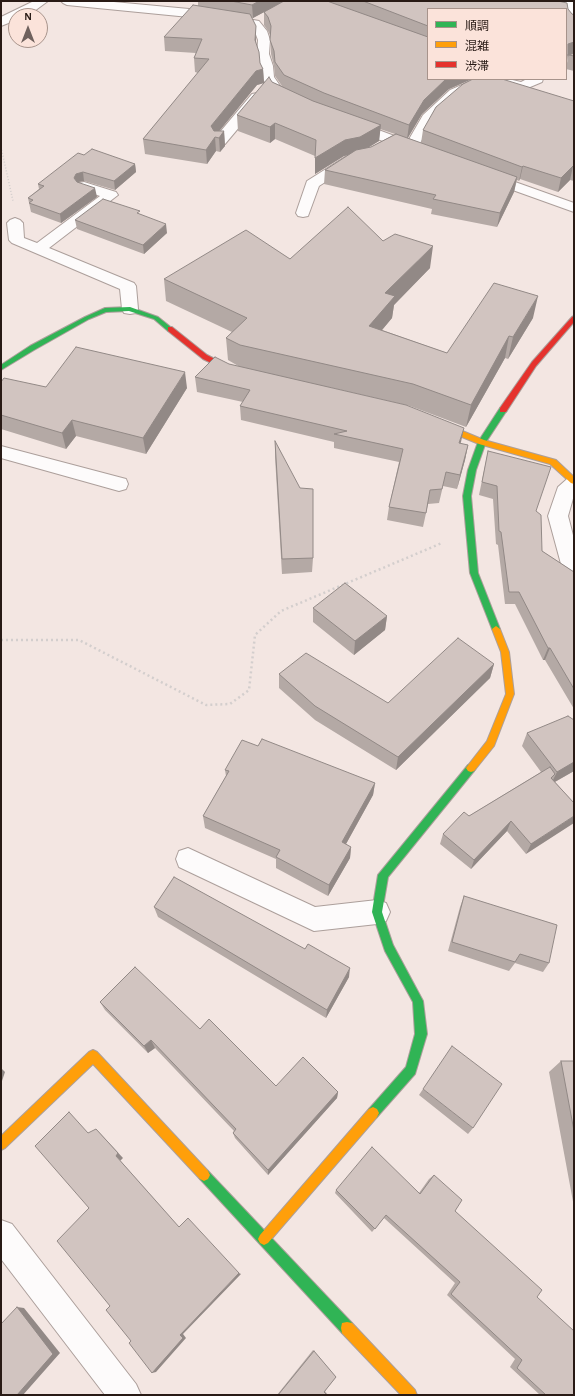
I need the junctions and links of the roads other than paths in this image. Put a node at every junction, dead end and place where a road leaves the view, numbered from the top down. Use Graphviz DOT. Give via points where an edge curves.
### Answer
graph roads {
  1 [pos="42,1"];
  2 [pos="67,1"];
  3 [pos="569,1"];
  4 [pos="269,17"];
  5 [pos="1,22"];
  6 [pos="255,24"];
  7 [pos="574,24"];
  8 [pos="485,80"];
  9 [pos="492,80"];
  10 [pos="535,80"];
  11 [pos="274,86"];
  12 [pos="298,102"];
  13 [pos="338,120"];
  14 [pos="220,141"];
  15 [pos="393,141"];
  16 [pos="411,147"];
  17 [pos="426,153"];
  18 [pos="478,172"];
  19 [pos="84,186"];
  20 [pos="574,208"];
  21 [pos="303,212"];
  22 [pos="15,223"];
  23 [pos="38,249"];
  24 [pos="130,309"];
  25 [pos="574,318"];
  26 [pos="1,368"];
  27 [pos="251,376"];
  28 [pos="425,419"];
  29 [pos="482,442"];
  30 [pos="1,452"];
  31 [pos="574,482"];
  32 [pos="119,484"];
  33 [pos="574,575"];
  34 [pos="188,859"];
  35 [pos="376,912"];
  36 [pos="1,1144"];
  37 [pos="1,1235"];
  38 [pos="264,1239"];
  39 [pos="125,1395"];
  40 [pos="410,1395"];
  1 -- 5 [label="street"];
  2 -- 6 [label="street" via="189,13"];
  3 -- 7 [label="street"];
  4 -- 6 [label="street"];
  6 -- 11 [label="street" via="264,40 263,54 268,77"];
  8 -- 16 [label="street" via="455,93 428,118"];
  9 -- 10 [label="street" via="523,86"];
  11 -- 12 [label="street" via="278,93"];
  11 -- 14 [label="street" via="264,89"];
  13 -- 15 [label="street"];
  15 -- 16 [label="street"];
  15 -- 21 [label="street" via="370,154 350,160 312,184"];
  16 -- 17 [label="street"];
  18 -- 20 [label="street"];
  19 -- 23 [label="street" via="111,195"];
  22 -- 23 [label="street" via="16,240"];
  23 -- 24 [label="street" via="128,286"];
  24 -- 26 [label="street" via="105,310 87,318"];
  24 -- 27 [label="street" via="156,318 205,357 236,373"];
  25 -- 29 [label="street" via="534,364"];
  28 -- 29 [label="street"];
  29 -- 31 [label="street" via="553,462"];
  29 -- 35 [label="street" via="472,470 467,496 474,573 505,652 510,694 491,743 383,875"];
  30 -- 32 [label="street"];
  31 -- 33 [label="street" via="565,492 558,516"];
  34 -- 35 [label="street" via="314,919"];
  35 -- 38 [label="street" via="389,947 418,1001 421,1034 411,1070"];
  36 -- 38 [label="street" via="93,1056"];
  37 -- 39 [label="street"];
  38 -- 40 [label="street"];
}
